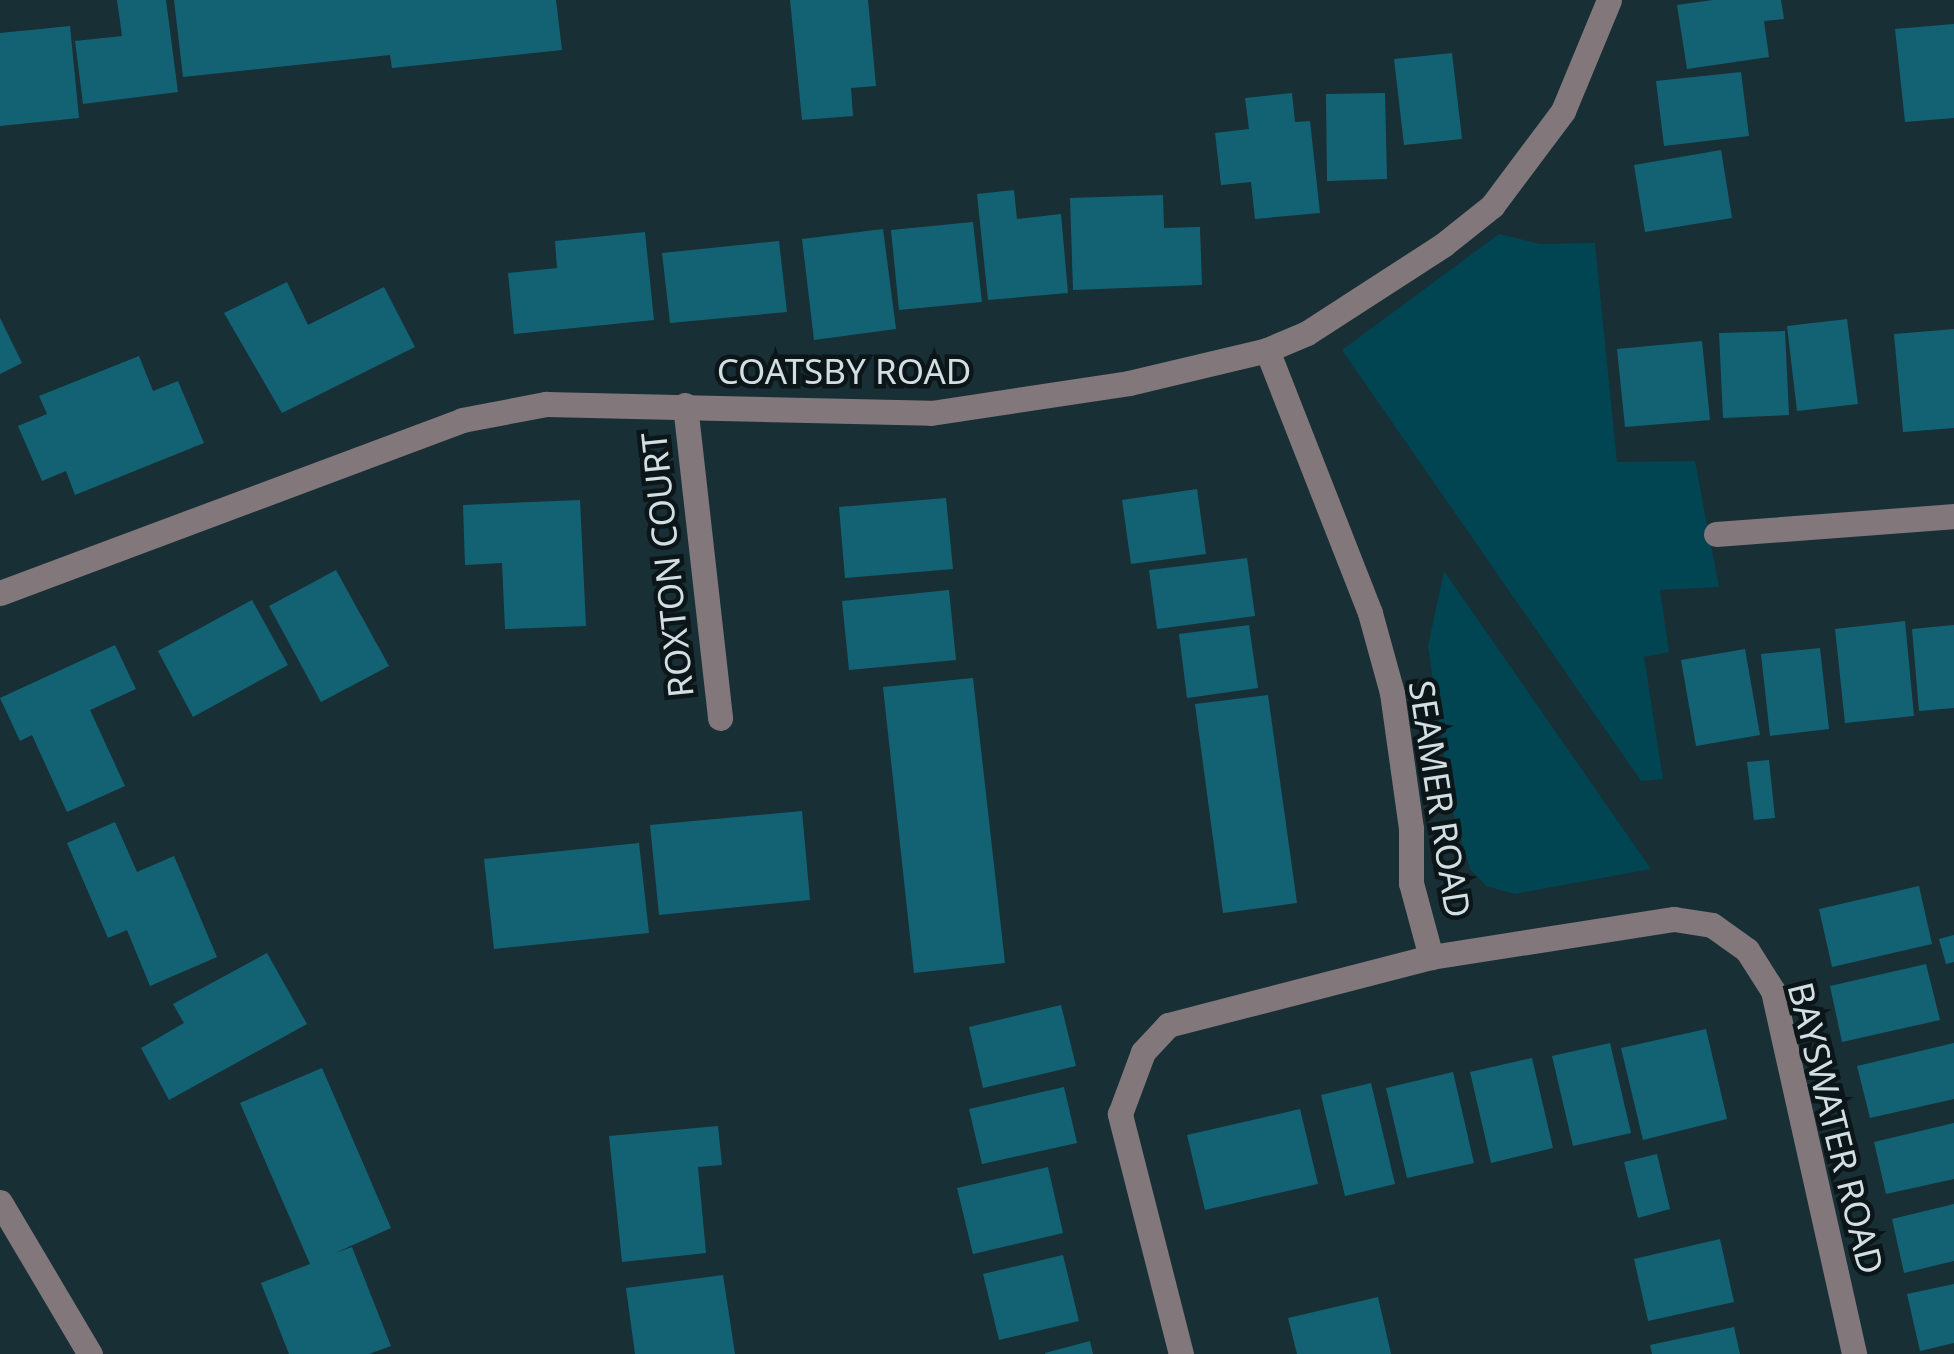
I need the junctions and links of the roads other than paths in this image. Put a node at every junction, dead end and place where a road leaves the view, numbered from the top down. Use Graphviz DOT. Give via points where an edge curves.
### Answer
graph roads {
  1 [pos="1609,0"];
  2 [pos="1267,350"];
  3 [pos="685,405"];
  4 [pos="1954,516"];
  5 [pos="1716,534"];
  6 [pos="0,592"];
  7 [pos="720,718"];
  8 [pos="1430,957"];
  9 [pos="0,1202"];
  10 [pos="90,1354"];
  11 [pos="1181,1354"];
  12 [pos="1854,1354"];
  1 -- 2 [label="street, COATSBY ROAD" via="1562,111 1492,206 1443,246 1307,333"];
  2 -- 3 [label="street, COATSBY ROAD" via="1129,384 931,413"];
  2 -- 8 [label="street, SEAMER ROAD" via="1370,613 1392,692 1411,829 1411,883"];
  3 -- 6 [label="street, COATSBY ROAD" via="546,404 462,420"];
  3 -- 7 [label="street, ROXTON COURT"];
  4 -- 5 [label="street"];
  8 -- 11 [label="street, SEAMER ROAD" via="1168,1025 1143,1052 1120,1114"];
  8 -- 12 [label="street, BAYSWATER ROAD" via="1674,919 1712,924 1747,950 1772,991"];
  9 -- 10 [label="street"];
}
